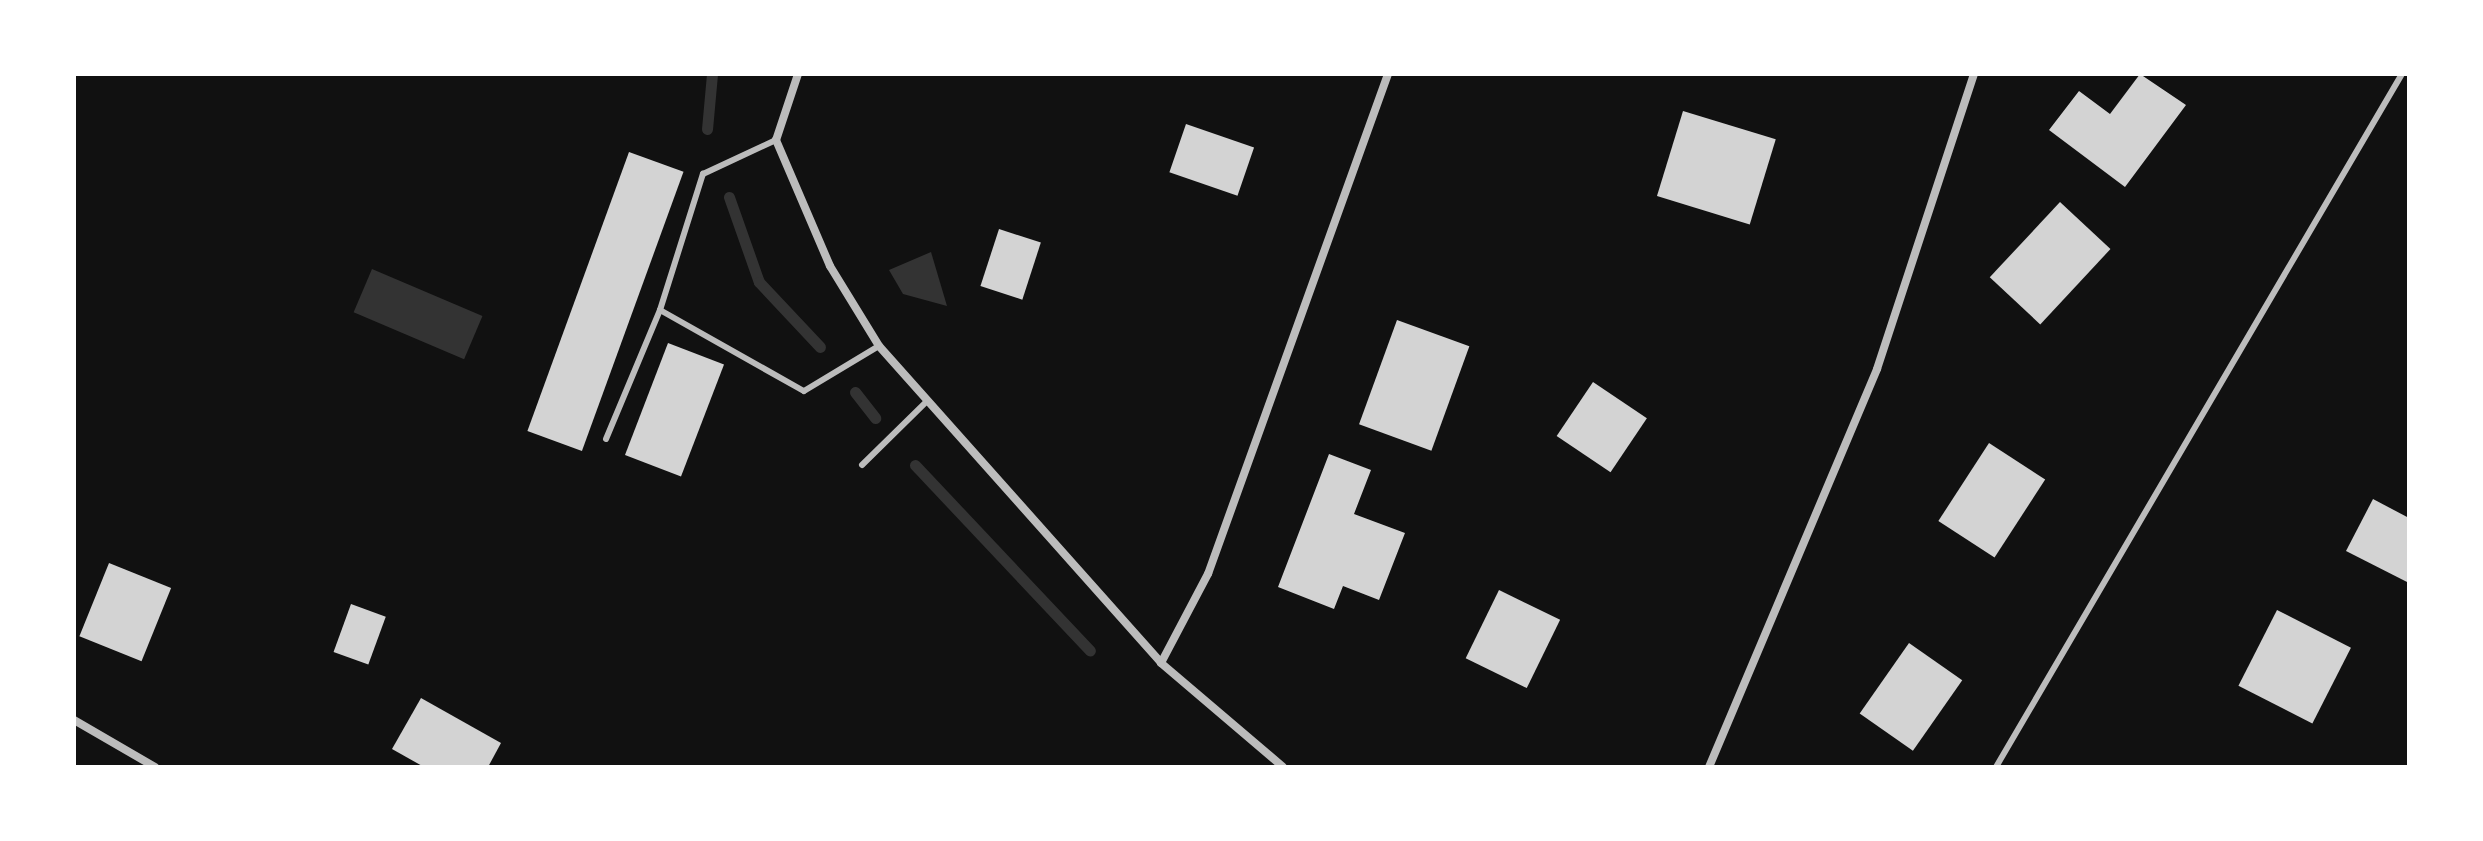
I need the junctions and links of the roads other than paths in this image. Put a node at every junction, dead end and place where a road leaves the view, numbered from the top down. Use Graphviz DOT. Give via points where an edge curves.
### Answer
graph roads {
  1 [pos="798,74"];
  2 [pos="1388,74"];
  3 [pos="1974,74"];
  4 [pos="2402,74"];
  5 [pos="776,140"];
  6 [pos="660,310"];
  7 [pos="879,346"];
  8 [pos="926,402"];
  9 [pos="606,439"];
  10 [pos="862,465"];
  11 [pos="1161,663"];
  12 [pos="74,720"];
  13 [pos="155,767"];
  14 [pos="1283,767"];
  15 [pos="1709,767"];
  16 [pos="1996,767"];
  1 -- 5 [label="street"];
  2 -- 11 [label="street" via="1208,574"];
  3 -- 15 [label="street" via="1877,369"];
  4 -- 16 [label="lane"];
  5 -- 6 [label="lane" via="703,174"];
  5 -- 7 [label="street" via="830,266"];
  6 -- 7 [label="lane" via="804,391"];
  6 -- 9 [label="lane"];
  7 -- 8 [label="street"];
  8 -- 10 [label="lane"];
  8 -- 11 [label="street"];
  11 -- 14 [label="street"];
  12 -- 13 [label="street"];
}
